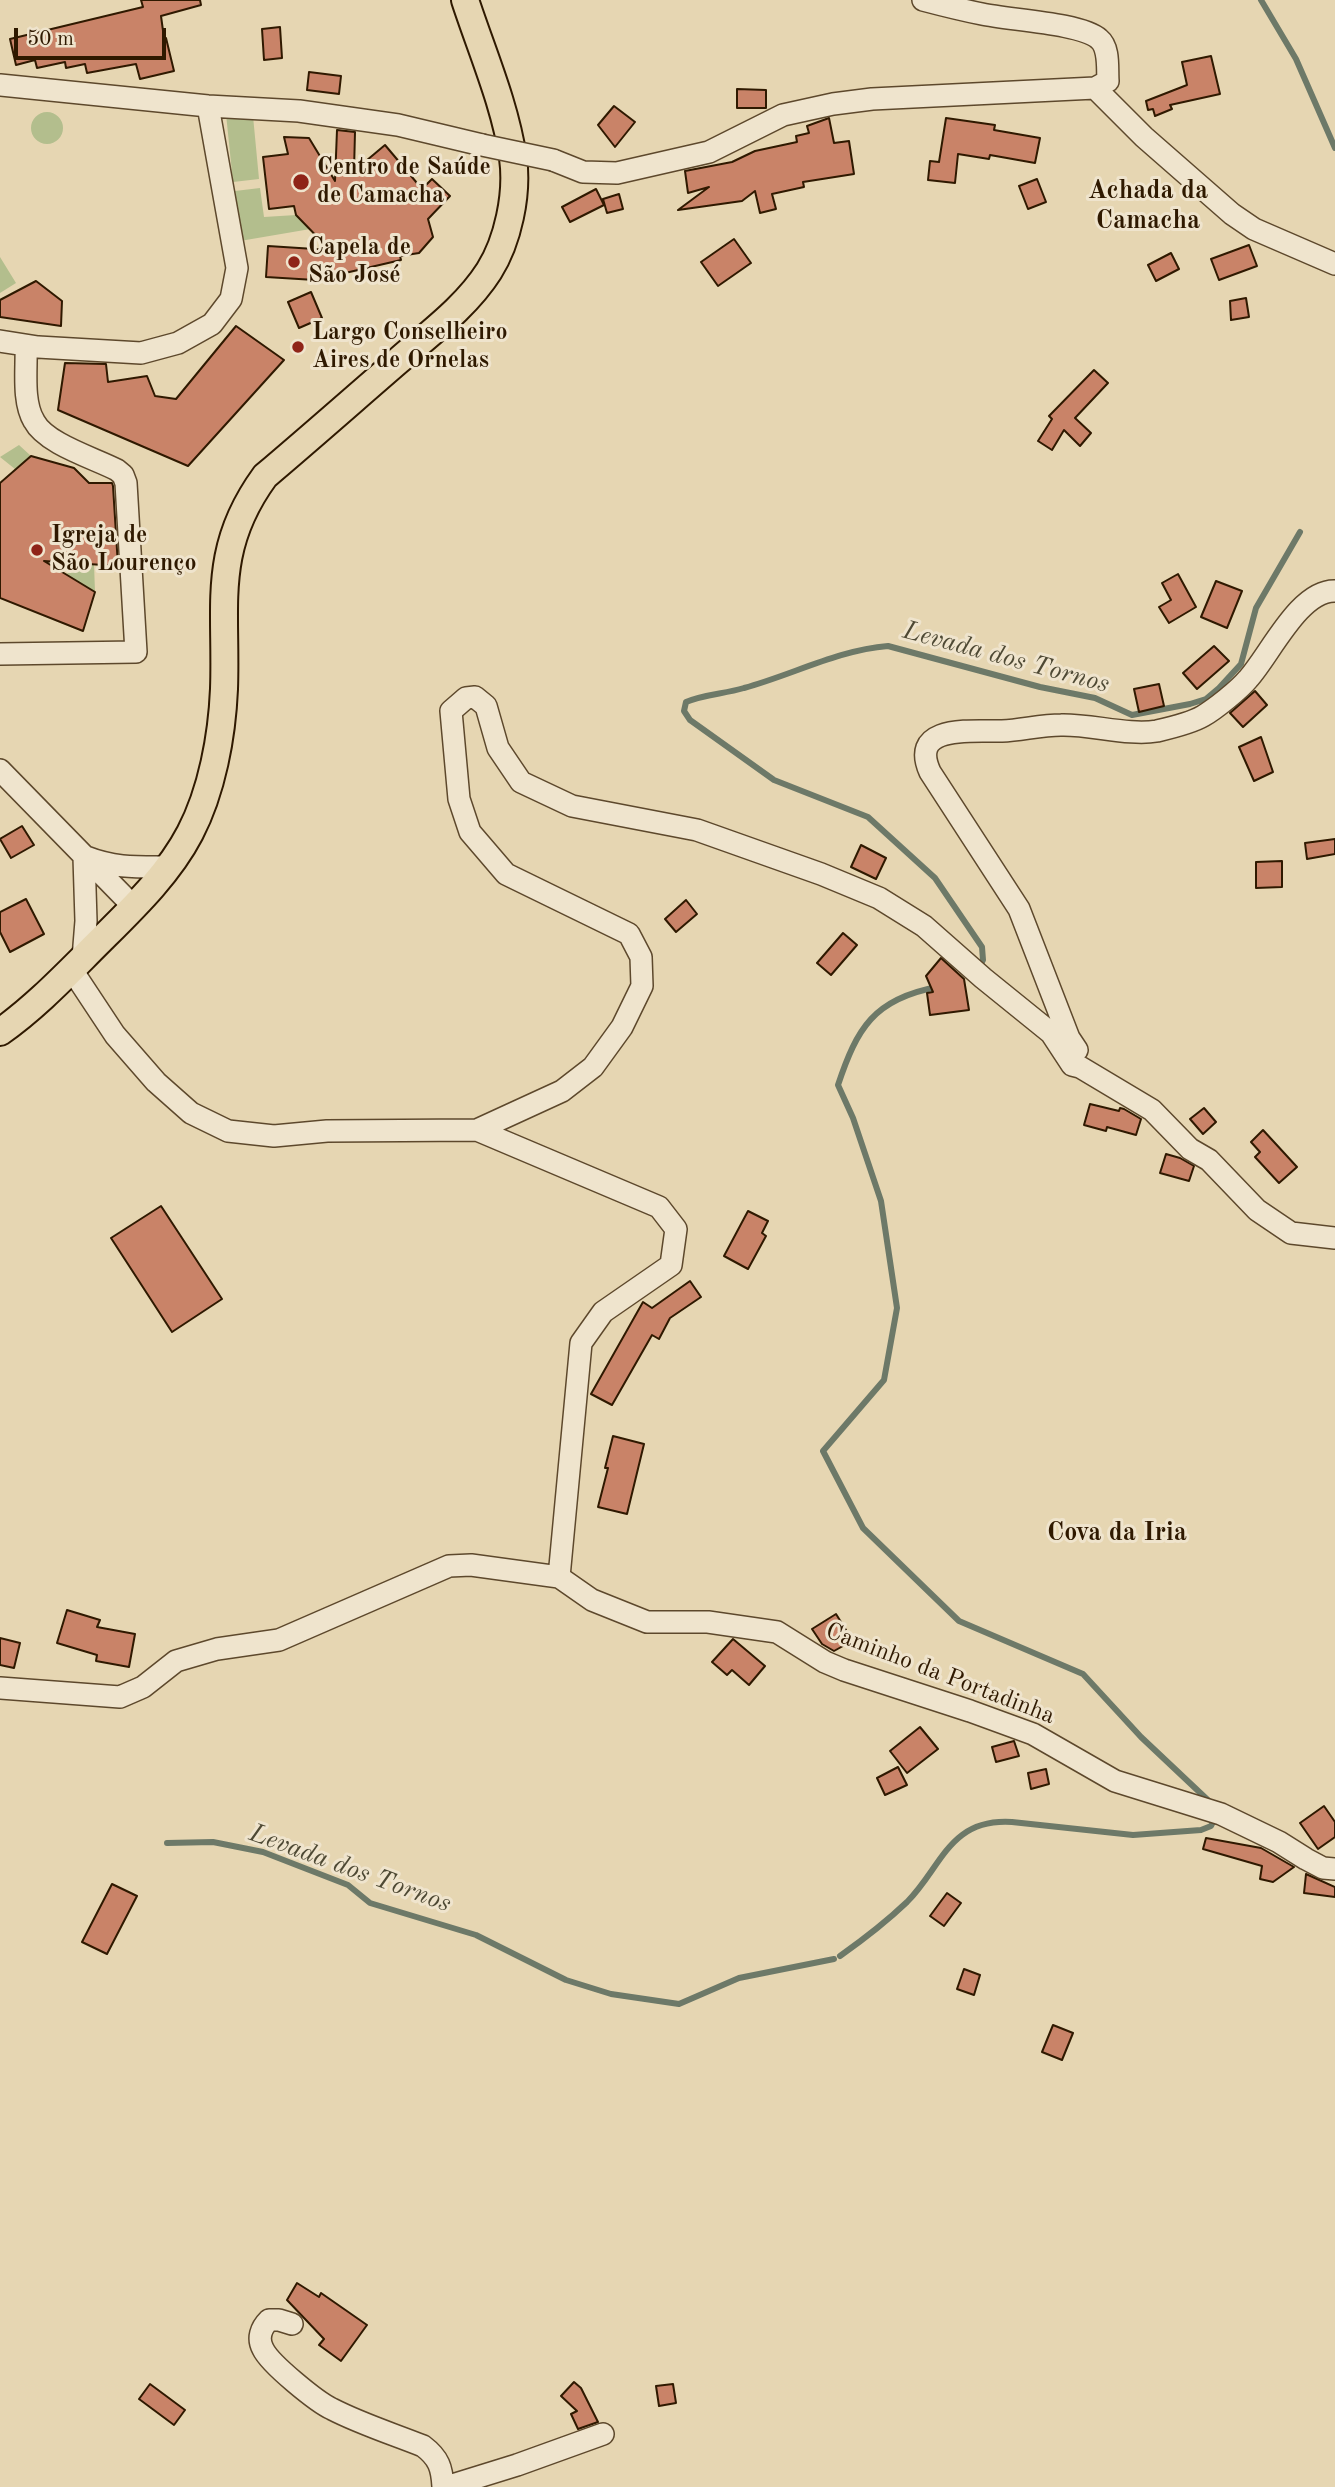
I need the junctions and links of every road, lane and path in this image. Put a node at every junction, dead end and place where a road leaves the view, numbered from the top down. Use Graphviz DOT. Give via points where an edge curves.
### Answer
graph roads {
  1 [pos="465,0"];
  2 [pos="923,0"];
  3 [pos="0,85"];
  4 [pos="1095,88"];
  5 [pos="208,106"];
  6 [pos="1335,264"];
  7 [pos="0,341"];
  8 [pos="26,345"];
  9 [pos="1335,591"];
  10 [pos="0,654"];
  11 [pos="0,770"];
  12 [pos="84,857"];
  13 [pos="167,867"];
  14 [pos="134,907"];
  15 [pos="77,964"];
  16 [pos="0,1032"];
  17 [pos="1080,1067"];
  18 [pos="477,1130"];
  19 [pos="1335,1238"];
  20 [pos="559,1577"];
  21 [pos="0,1688"];
  22 [pos="1335,1869"];
  23 [pos="292,2324"];
  24 [pos="603,2434"];
  25 [pos="445,2487"];
  1 -- 13 [label="main road" via="513,159 512,203 497,256 455,311 265,476 245,507 225,569 219,741 191,832"];
  2 -- 4 [label="street" via="1087,32 1105,47 1107,60 1108,81"];
  3 -- 5 [label="street"];
  4 -- 5 [label="street, bridge" via="833,104 783,115 709,152 617,173 583,172 553,160 398,125"];
  4 -- 6 [label="street" via="1232,214 1254,229"];
  5 -- 8 [label="street" via="237,268 232,299 212,324 178,344 141,353"];
  7 -- 8 [label="street"];
  8 -- 10 [label="street" via="33,420 55,442 117,470 126,483 136,652"];
  9 -- 17 [label="street" via="1317,595 1298,610 1247,681 1202,717 1155,731 1062,724 945,732 926,752 930,772 1019,909 1069,1038 1081,1056"];
  11 -- 12 [label="street"];
  12 -- 13 [label="street" via="122,867"];
  12 -- 14 [label="street"];
  12 -- 15 [label="street" via="86,921"];
  13 -- 14 [label="main road"];
  14 -- 15 [label="main road"];
  15 -- 16 [label="main road"];
  15 -- 18 [label="street" via="115,1035 156,1082 191,1113 228,1131 274,1136"];
  17 -- 18 [label="street" via="1067,1060 1051,1032 924,926 878,898 696,830 572,806 521,782 498,748 486,706 475,697 466,698 451,711 459,799 470,832 506,874 629,934 641,957 642,986 622,1027 593,1067 562,1091"];
  17 -- 19 [label="street" via="1152,1110 1257,1210 1291,1233"];
  18 -- 20 [label="street" via="659,1207 676,1229 671,1265 603,1312 581,1343"];
  20 -- 21 [label="street" via="449,1566 279,1640 217,1649 176,1661 144,1686 120,1697"];
  20 -- 22 [label="street, Caminho da Portadinha" via="592,1600 647,1622 708,1622 777,1632 825,1662 1033,1734 1115,1781 1221,1814 1323,1868"];
  23 -- 25 [label="street" via="269,2320 261,2328 263,2350 275,2363 331,2409 435,2455"];
  24 -- 25 [label="street"];
}
